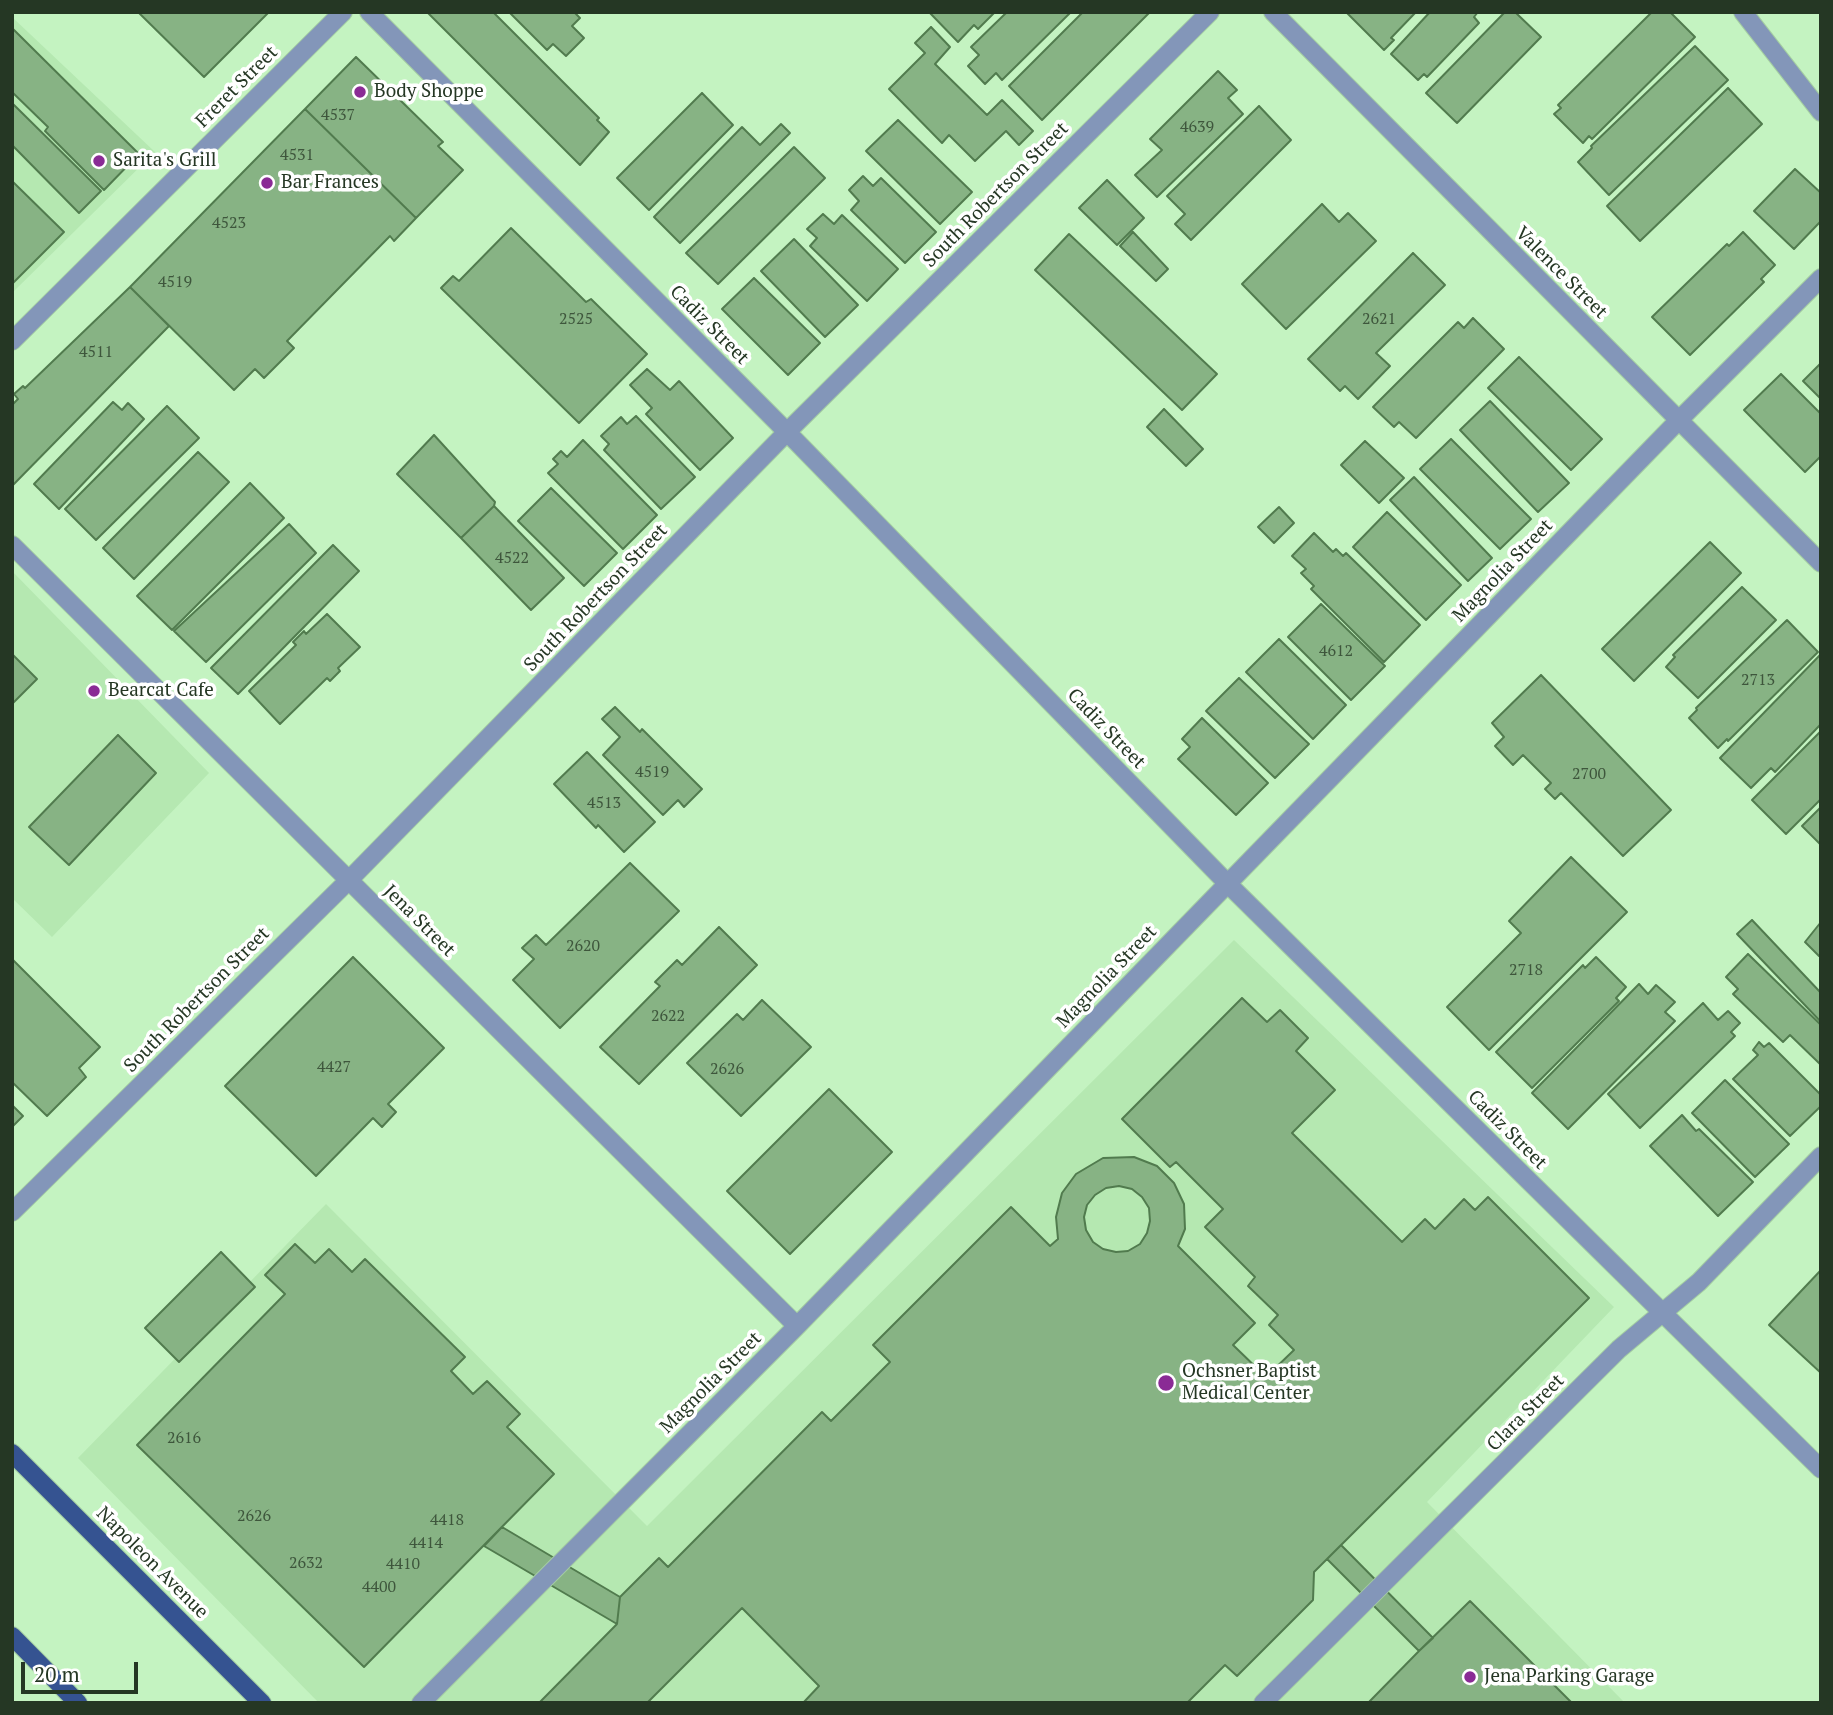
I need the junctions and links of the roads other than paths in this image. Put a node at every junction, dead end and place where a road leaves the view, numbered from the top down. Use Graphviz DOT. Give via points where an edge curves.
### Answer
graph roads {
  1 [pos="343,12"];
  2 [pos="369,12"];
  3 [pos="1210,12"];
  4 [pos="1273,12"];
  5 [pos="1743,12"];
  6 [pos="1821,112"];
  7 [pos="1821,278"];
  8 [pos="12,341"];
  9 [pos="1678,421"];
  10 [pos="787,432"];
  11 [pos="12,545"];
  12 [pos="1821,562"];
  13 [pos="349,880"];
  14 [pos="1228,884"];
  15 [pos="1821,1156"];
  16 [pos="12,1212"];
  17 [pos="1662,1312"];
  18 [pos="797,1326"];
  19 [pos="12,1453"];
  20 [pos="1821,1469"];
  21 [pos="12,1636"];
  22 [pos="78,1703"];
  23 [pos="262,1703"];
  24 [pos="421,1703"];
  25 [pos="1263,1703"];
  1 -- 8 [label="street, Freret Street"];
  2 -- 10 [label="street, Cadiz Street"];
  3 -- 10 [label="street, South Robertson Street"];
  4 -- 9 [label="street, Valence Street"];
  5 -- 6 [label="street"];
  7 -- 9 [label="street, Magnolia Street"];
  9 -- 12 [label="street, Valence Street"];
  9 -- 14 [label="street, Magnolia Street"];
  10 -- 13 [label="street, South Robertson Street"];
  10 -- 14 [label="street, Cadiz Street"];
  11 -- 13 [label="street, Jena Street"];
  13 -- 16 [label="street, South Robertson Street"];
  13 -- 18 [label="street, Jena Street"];
  14 -- 17 [label="street, Cadiz Street"];
  14 -- 18 [label="street, Magnolia Street"];
  15 -- 17 [label="street, Clara Street" via="1699,1282"];
  17 -- 20 [label="street, Cadiz Street"];
  17 -- 25 [label="street, Clara Street" via="1619,1349"];
  18 -- 24 [label="street, Magnolia Street"];
  19 -- 23 [label="main road, Napoleon Avenue"];
  21 -- 22 [label="main road"];
}
